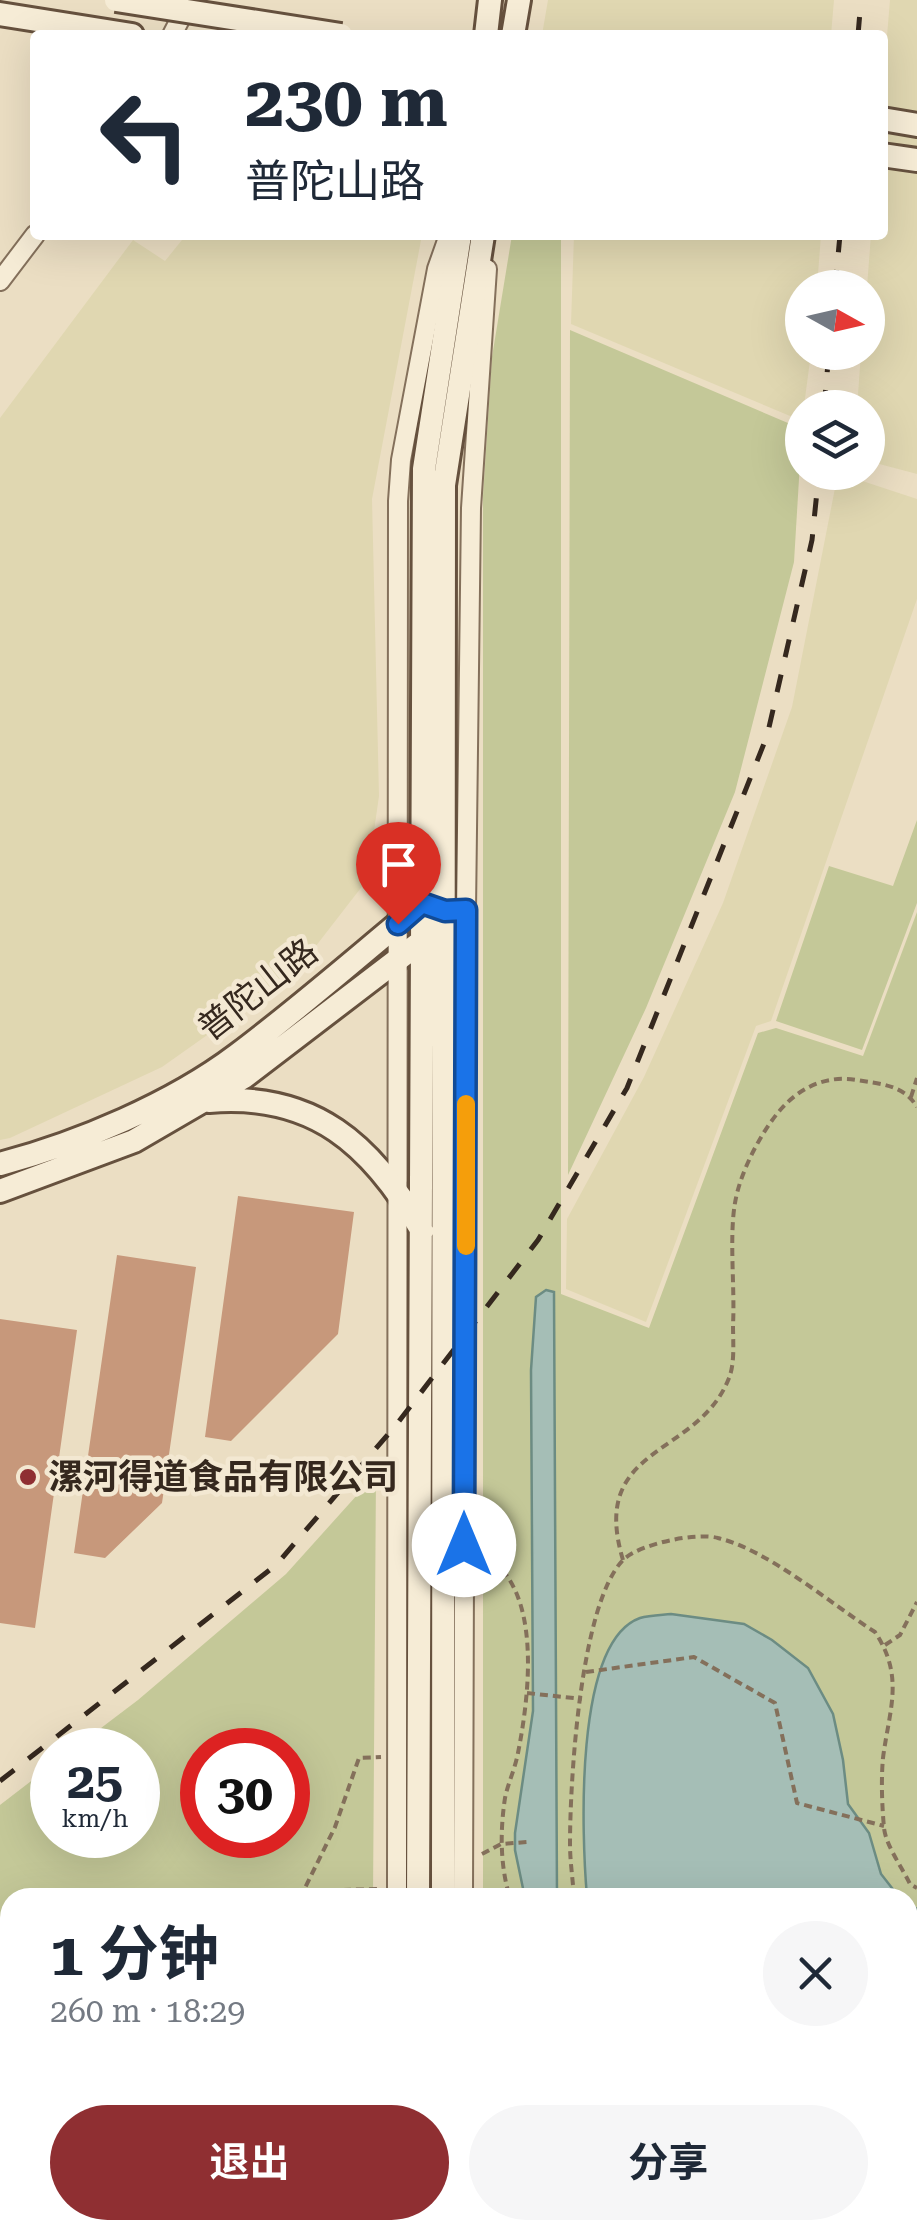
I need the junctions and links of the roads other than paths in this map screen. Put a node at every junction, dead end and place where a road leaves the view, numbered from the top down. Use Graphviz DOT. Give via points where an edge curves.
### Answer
graph roads {
  1 [pos="116,0"];
  2 [pos="190,0"];
  3 [pos="490,0"];
  4 [pos="518,0"];
  5 [pos="0,16"];
  6 [pos="100,30"];
  7 [pos="175,30"];
  8 [pos="308,30"];
  9 [pos="487,30"];
  10 [pos="514,30"];
  11 [pos="888,120"];
  12 [pos="917,125"];
  13 [pos="888,155"];
  14 [pos="917,160"];
  15 [pos="31,240"];
  16 [pos="446,240"];
  17 [pos="459,240"];
  18 [pos="485,240"];
  19 [pos="0,281"];
  20 [pos="444,908"];
  21 [pos="398,924"];
  22 [pos="422,941"];
  23 [pos="398,959"];
  24 [pos="200,1102"];
  25 [pos="0,1164"];
  26 [pos="0,1191"];
  27 [pos="400,1193"];
  28 [pos="423,1232"];
  29 [pos="396,1888"];
  30 [pos="418,1888"];
  31 [pos="443,1888"];
  32 [pos="463,1888"];
  1 -- 8 [label="main road, bridge"];
  2 -- 7 [label="street"];
  3 -- 9 [label="main road"];
  4 -- 10 [label="main road"];
  5 -- 6 [label="main road"];
  11 -- 12 [label="main road"];
  13 -- 14 [label="main road"];
  15 -- 19 [label="street"];
  16 -- 21 [label="street" via="401,460"];
  17 -- 20 [label="main road" via="424,469"];
  18 -- 20 [label="main road" via="444,484"];
  20 -- 21 [label="main road, 普陀山路"];
  20 -- 22 [label="main road, 普陀山路"];
  20 -- 31 [label="main road"];
  20 -- 32 [label="street" via="464,1545"];
  21 -- 23 [label="street"];
  21 -- 25 [label="main road, 普陀山路" via="234,1058 144,1110"];
  22 -- 23 [label="main road, 普陀山路"];
  22 -- 28 [label="main road"];
  23 -- 24 [label="main road, 普陀山路"];
  23 -- 27 [label="street"];
  24 -- 26 [label="main road, 普陀山路" via="134,1141"];
  24 -- 27 [label="main road" via="246,1098 297,1108 339,1132"];
  27 -- 28 [label="main road"];
  27 -- 29 [label="street"];
  28 -- 30 [label="main road"];
}
